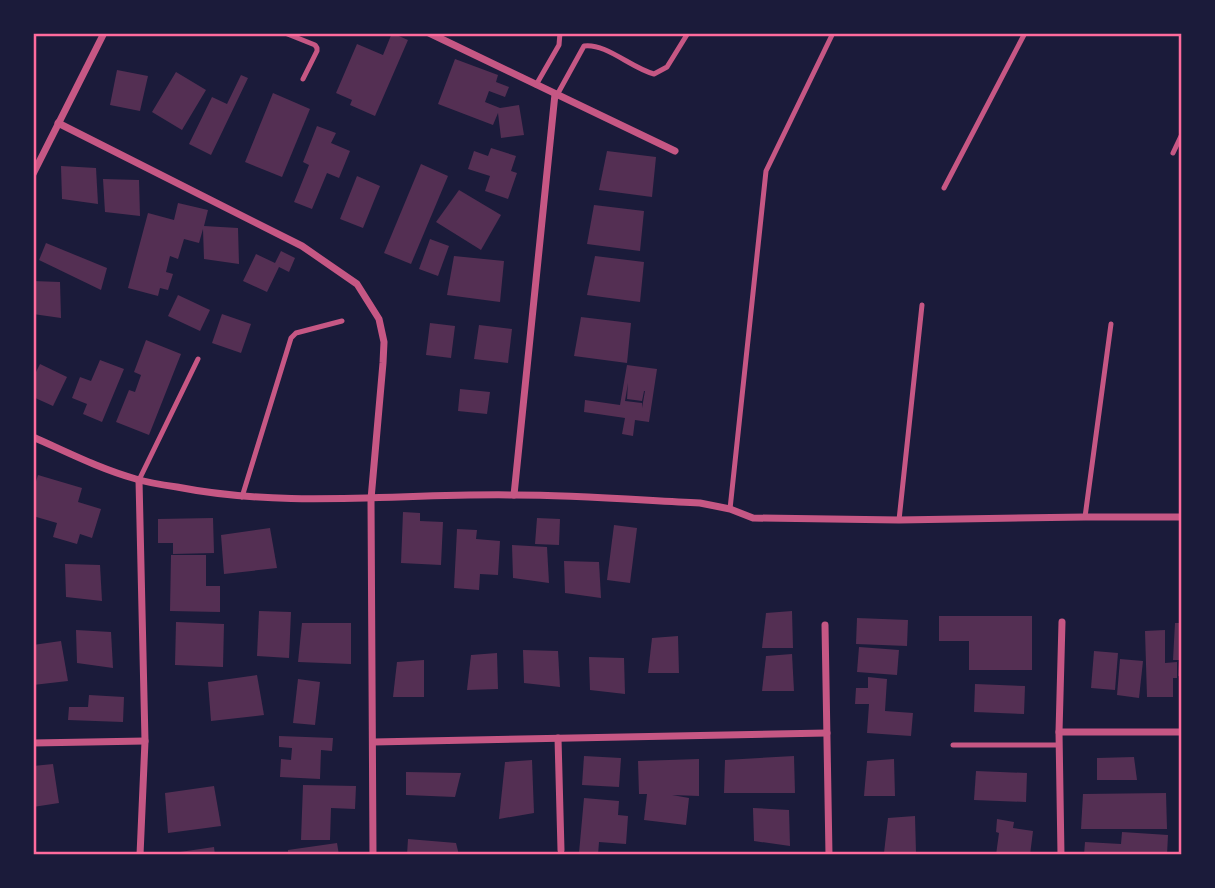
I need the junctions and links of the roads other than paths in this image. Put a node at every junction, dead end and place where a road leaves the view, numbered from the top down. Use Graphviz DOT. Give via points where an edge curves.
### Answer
graph roads {
  1 [pos="104,33"];
  2 [pos="285,33"];
  3 [pos="429,33"];
  4 [pos="560,33"];
  5 [pos="688,33"];
  6 [pos="833,33"];
  7 [pos="1025,33"];
  8 [pos="303,79"];
  9 [pos="536,85"];
  10 [pos="556,95"];
  11 [pos="58,123"];
  12 [pos="1182,134"];
  13 [pos="675,151"];
  14 [pos="1173,153"];
  15 [pos="33,174"];
  16 [pos="944,188"];
  17 [pos="922,306"];
  18 [pos="342,321"];
  19 [pos="1111,324"];
  20 [pos="198,359"];
  21 [pos="33,437"];
  22 [pos="139,480"];
  23 [pos="514,495"];
  24 [pos="242,496"];
  25 [pos="371,499"];
  26 [pos="730,509"];
  27 [pos="1085,517"];
  28 [pos="1182,517"];
  29 [pos="899,520"];
  30 [pos="1062,622"];
  31 [pos="825,625"];
  32 [pos="1059,732"];
  33 [pos="1182,732"];
  34 [pos="827,733"];
  35 [pos="558,738"];
  36 [pos="145,741"];
  37 [pos="373,742"];
  38 [pos="33,743"];
  39 [pos="953,746"];
  40 [pos="1059,746"];
  41 [pos="561,850"];
  42 [pos="140,855"];
  43 [pos="373,855"];
  44 [pos="829,855"];
  45 [pos="1061,855"];
  1 -- 11 [label="street"];
  2 -- 8 [label="lane" via="317,48"];
  3 -- 9 [label="street"];
  4 -- 9 [label="lane" via="559,46"];
  5 -- 10 [label="lane" via="667,67 654,74 598,46 584,46"];
  6 -- 26 [label="lane" via="766,172"];
  7 -- 16 [label="lane"];
  9 -- 10 [label="street"];
  10 -- 13 [label="street"];
  10 -- 23 [label="street"];
  11 -- 15 [label="street"];
  11 -- 25 [label="street" via="302,246 357,284 379,319 384,342"];
  12 -- 14 [label="lane"];
  17 -- 29 [label="lane"];
  18 -- 24 [label="lane" via="291,338"];
  19 -- 27 [label="lane"];
  20 -- 22 [label="lane"];
  21 -- 22 [label="street"];
  22 -- 24 [label="street"];
  22 -- 36 [label="street"];
  23 -- 25 [label="street"];
  23 -- 26 [label="street" via="700,503"];
  24 -- 25 [label="street"];
  25 -- 37 [label="street"];
  26 -- 29 [label="street" via="754,518"];
  27 -- 28 [label="street"];
  27 -- 29 [label="street"];
  30 -- 32 [label="street"];
  31 -- 34 [label="street"];
  32 -- 33 [label="street"];
  32 -- 40 [label="street"];
  34 -- 35 [label="street"];
  34 -- 44 [label="street"];
  35 -- 37 [label="street"];
  35 -- 41 [label="street"];
  36 -- 38 [label="street"];
  36 -- 42 [label="street"];
  37 -- 43 [label="street"];
  39 -- 40 [label="lane"];
  40 -- 45 [label="street"];
}
